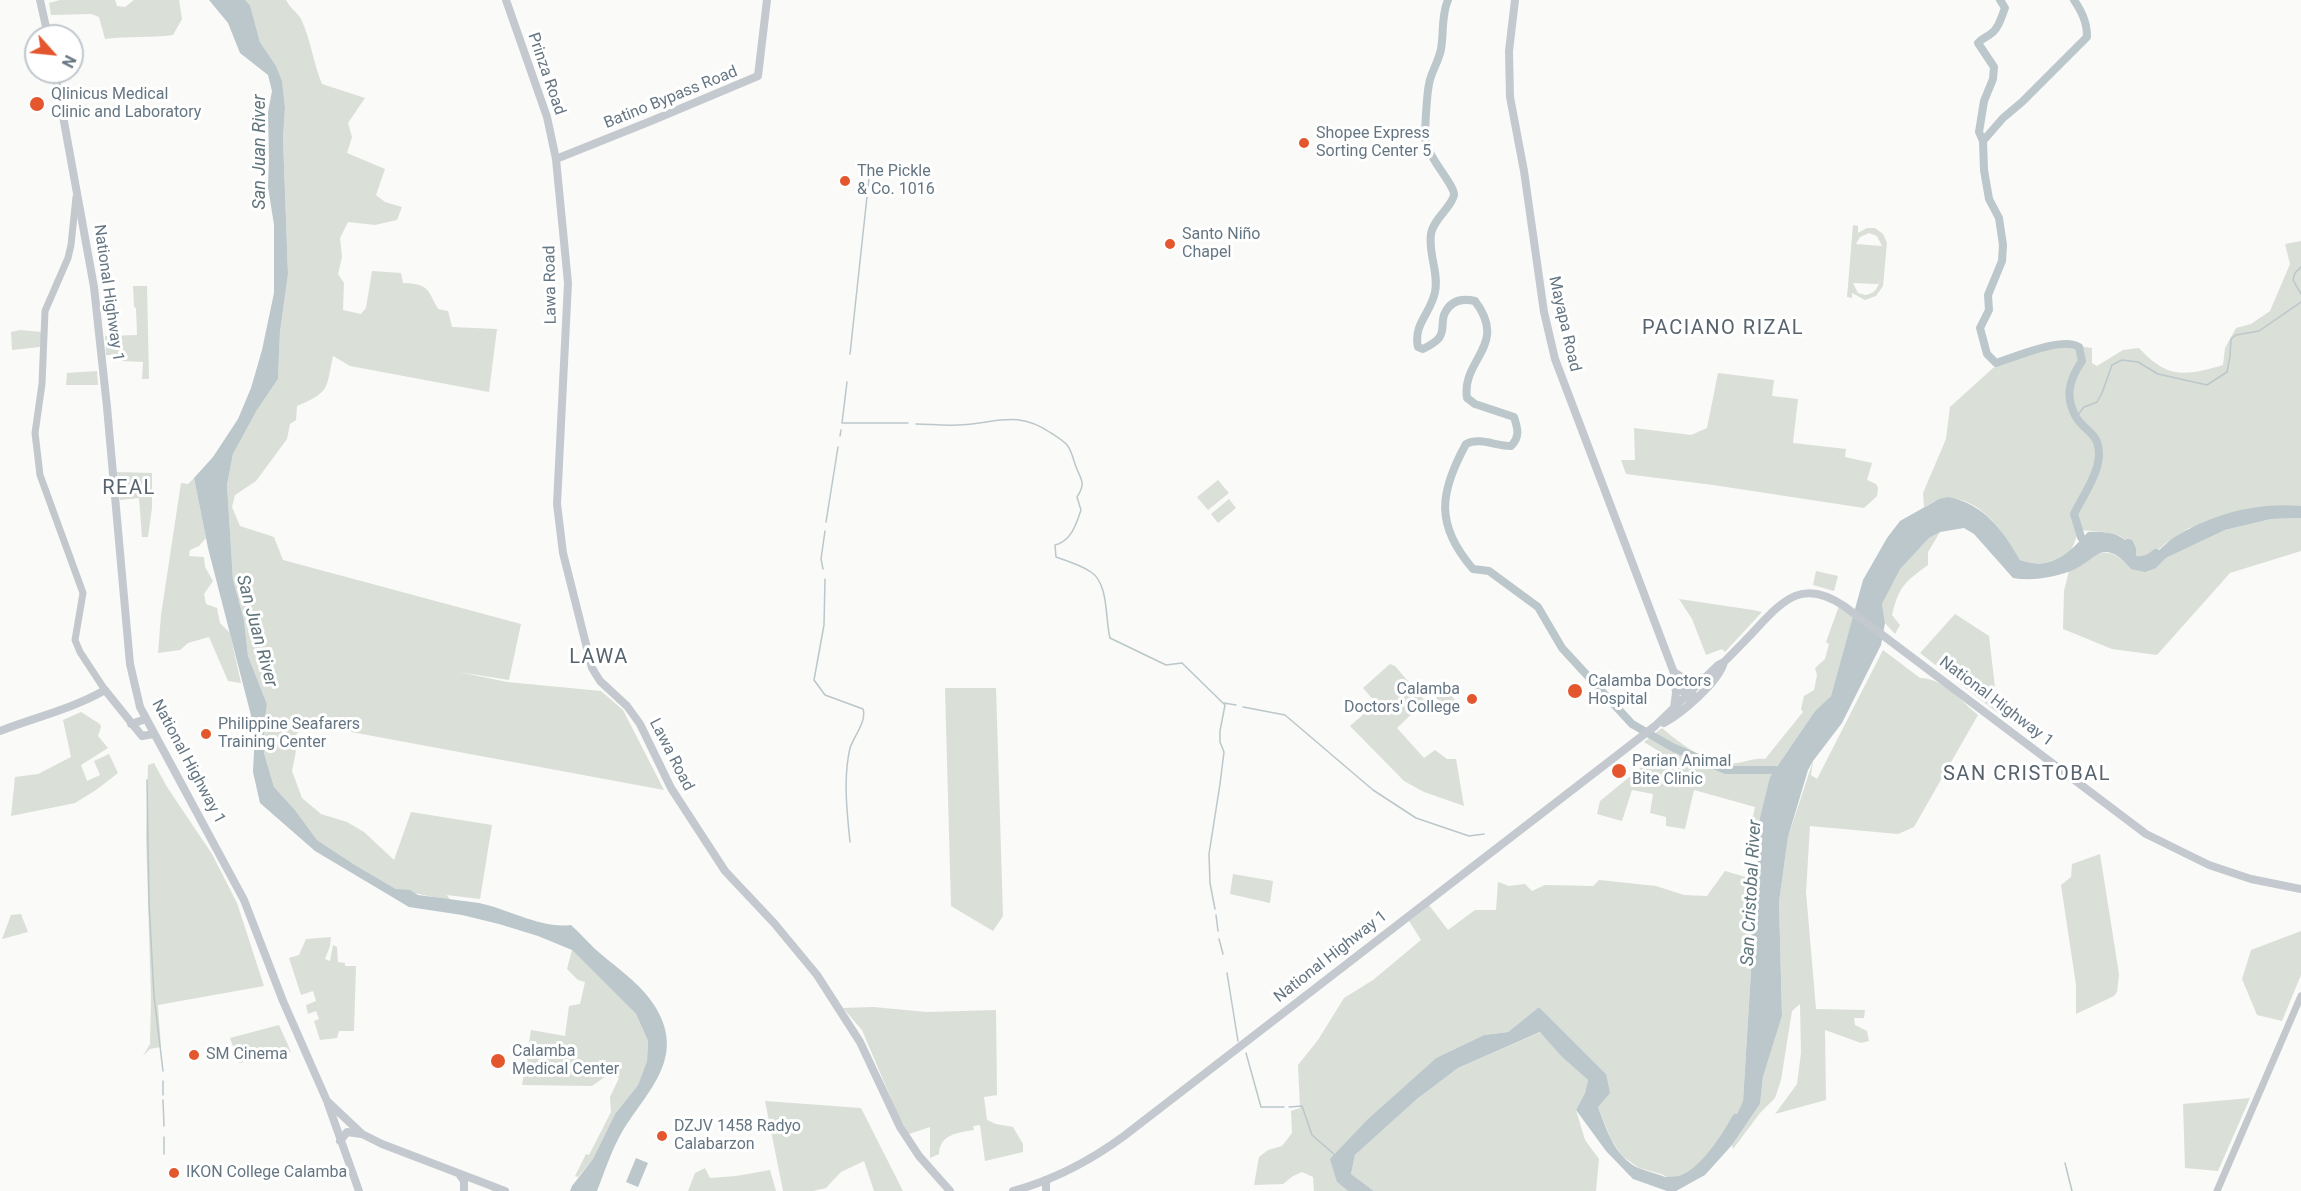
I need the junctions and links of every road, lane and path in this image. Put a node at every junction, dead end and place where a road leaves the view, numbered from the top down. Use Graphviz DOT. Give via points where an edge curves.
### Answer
graph roads {
  1 [pos="40,0"];
  2 [pos="506,0"];
  3 [pos="766,0"];
  4 [pos="1515,0"];
  5 [pos="45,24"];
  6 [pos="57,84"];
  7 [pos="556,159"];
  8 [pos="78,190"];
  9 [pos="1724,662"];
  10 [pos="1674,672"];
  11 [pos="1706,677"];
  12 [pos="105,690"];
  13 [pos="1691,697"];
  14 [pos="1673,708"];
  15 [pos="146,719"];
  16 [pos="131,724"];
  17 [pos="1655,726"];
  18 [pos="0,731"];
  19 [pos="154,734"];
  20 [pos="2301,889"];
  21 [pos="2301,996"];
  22 [pos="327,1101"];
  23 [pos="350,1124"];
  24 [pos="337,1132"];
  25 [pos="362,1134"];
  26 [pos="340,1141"];
  27 [pos="458,1173"];
  28 [pos="1046,1180"];
  29 [pos="359,1191"];
  30 [pos="464,1191"];
  31 [pos="505,1191"];
  32 [pos="950,1191"];
  33 [pos="1013,1191"];
  34 [pos="1046,1191"];
  35 [pos="2217,1191"];
  1 -- 5 [label="highway"];
  2 -- 7 [label="main road, Prinza Road" via="547,117"];
  3 -- 7 [label="main road, Batino Bypass Road" via="758,76"];
  4 -- 10 [label="main road, Mayapa Road" via="1509,51 1510,97 1555,359"];
  6 -- 8 [label="highway, National Highway 1"];
  7 -- 32 [label="main road, Lawa Road" via="568,283 557,504 563,553 592,668 640,724 671,788 725,871 784,934 823,984 860,1042 900,1127"];
  8 -- 12 [label="street" via="68,258 45,311 35,433 39,475 83,593 75,640"];
  8 -- 15 [label="highway, National Highway 1" via="100,333 130,664 134,689"];
  9 -- 11 [label="highway, National Highway 1"];
  9 -- 13 [label="highway, National Highway 1" via="1722,670"];
  9 -- 20 [label="highway, National Highway 1" via="1793,596 1815,593 1832,598 2146,834 2209,865"];
  10 -- 11 [label="highway" via="1687,681"];
  10 -- 13 [label="main road, Mayapa Road" via="1680,689"];
  10 -- 14 [label="highway"];
  11 -- 13 [label="highway, National Highway 1"];
  12 -- 16 [label="main road"];
  12 -- 18 [label="main road" via="72,707"];
  13 -- 14 [label="highway, National Highway 1"];
  13 -- 17 [label="highway, National Highway 1" via="1666,722"];
  14 -- 17 [label="highway, National Highway 1"];
  15 -- 16 [label="highway"];
  15 -- 19 [label="highway, National Highway 1"];
  16 -- 19 [label="main road" via="142,736"];
  17 -- 28 [label="highway, National Highway 1" via="1116,1142"];
  19 -- 22 [label="highway, National Highway 1" via="244,900 279,993"];
  21 -- 35 [label="street"];
  22 -- 23 [label="highway, National Highway 1"];
  22 -- 24 [label="highway"];
  23 -- 24 [label="highway"];
  23 -- 25 [label="highway, National Highway 1"];
  24 -- 26 [label="highway"];
  25 -- 26 [label="highway" via="348,1132"];
  25 -- 27 [label="highway, National Highway 1"];
  26 -- 29 [label="highway"];
  27 -- 30 [label="highway" via="464,1181"];
  27 -- 31 [label="highway, National Highway 1"];
  28 -- 33 [label="highway, National Highway 1"];
  28 -- 34 [label="main road"];
}
